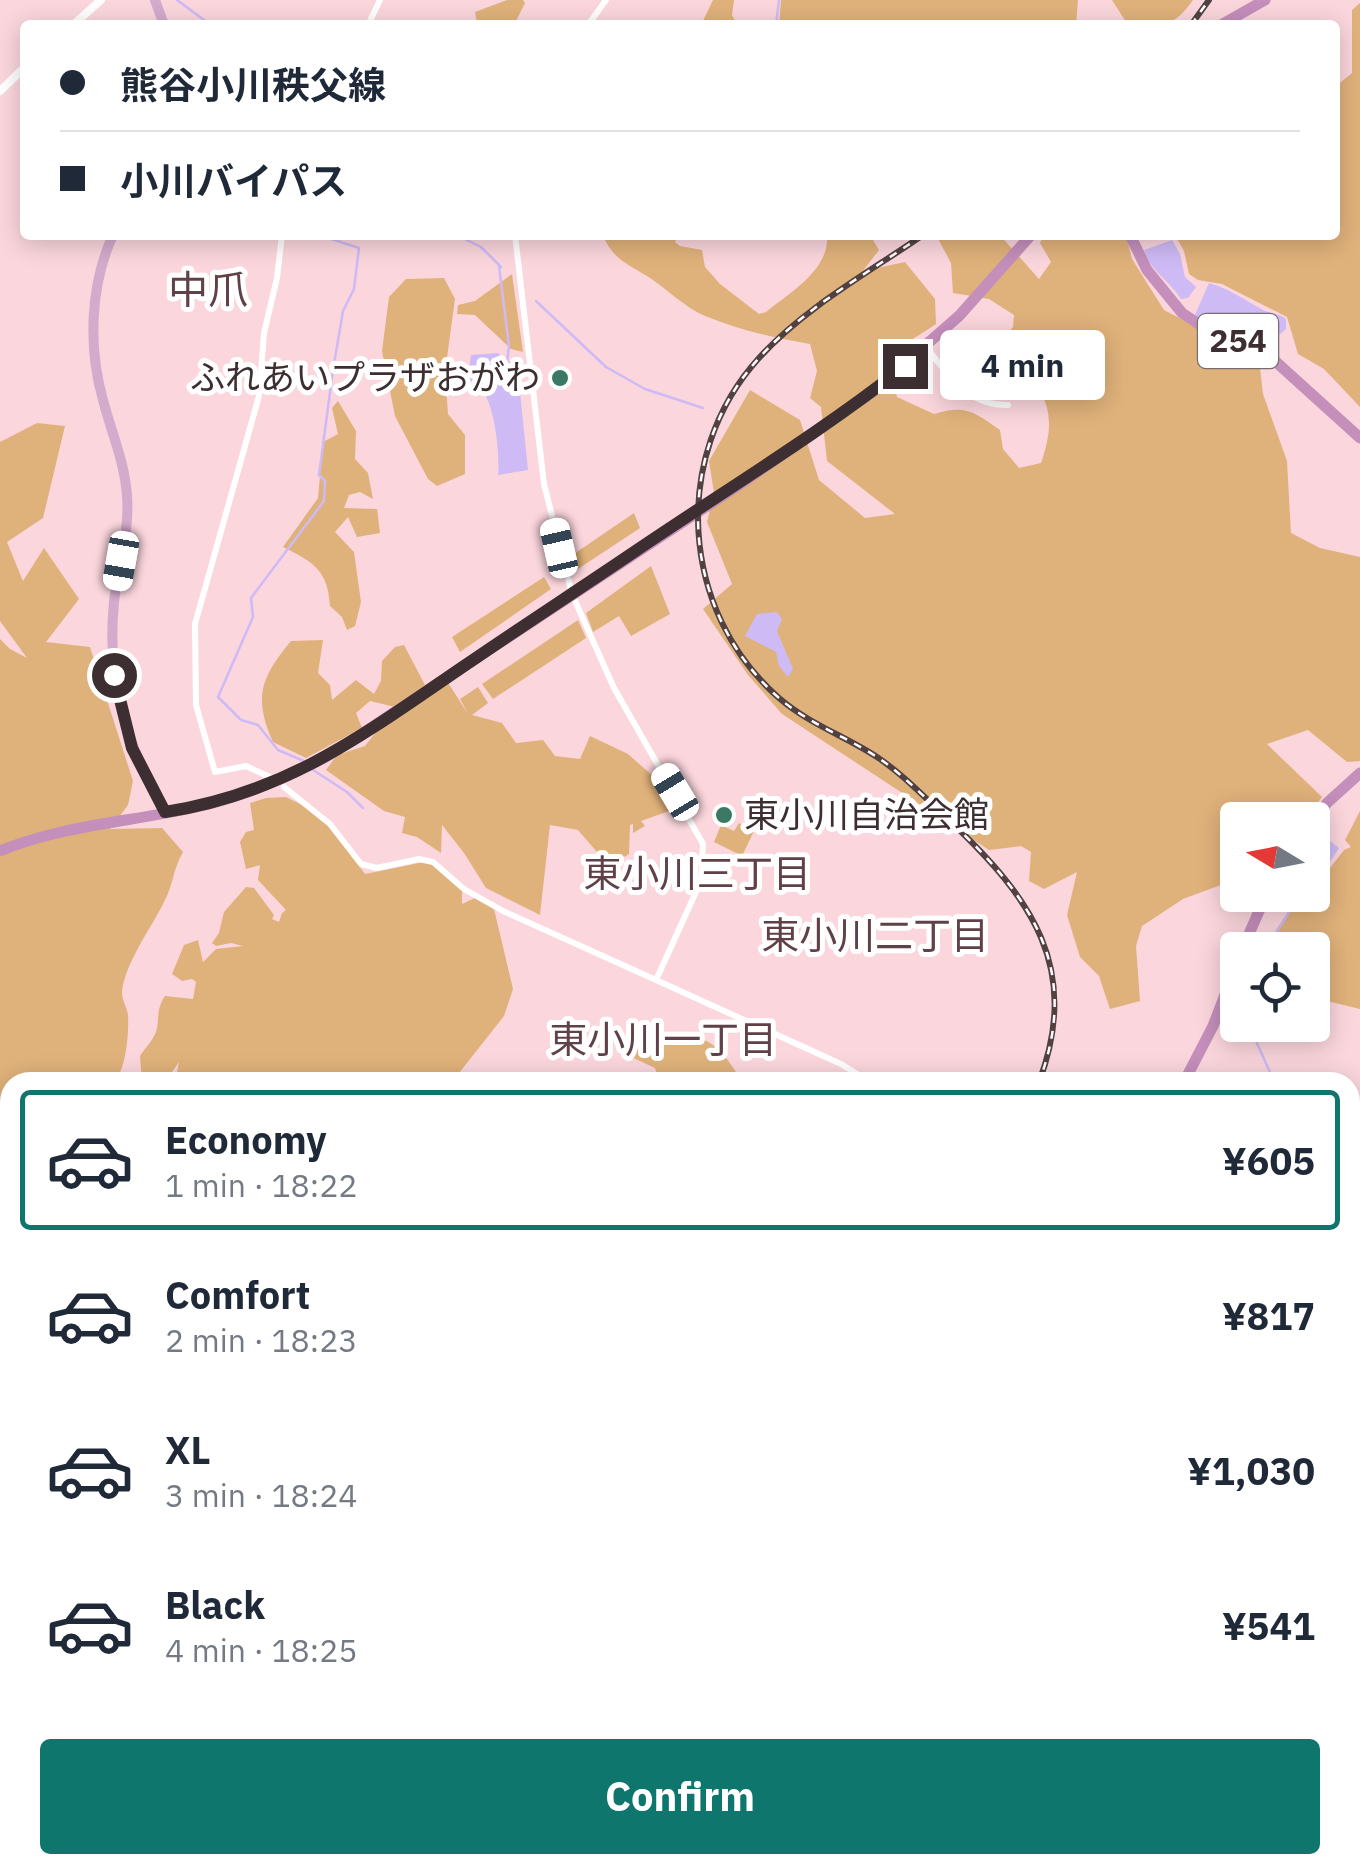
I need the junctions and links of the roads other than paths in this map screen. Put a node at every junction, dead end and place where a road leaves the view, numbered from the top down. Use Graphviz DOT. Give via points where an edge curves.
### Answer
graph roads {
  1 [pos="101,0"];
  2 [pos="1248,0"];
  3 [pos="1265,0"];
  4 [pos="79,20"];
  5 [pos="1218,20"];
  6 [pos="1230,20"];
  7 [pos="20,72"];
  8 [pos="0,90"];
  9 [pos="111,240"];
  10 [pos="281,240"];
  11 [pos="516,240"];
  12 [pos="1027,240"];
  13 [pos="1132,240"];
  14 [pos="926,348"];
  15 [pos="1008,405"];
  16 [pos="1360,438"];
  17 [pos="572,594"];
  18 [pos="1360,773"];
  19 [pos="272,778"];
  20 [pos="284,787"];
  21 [pos="1329,802"];
  22 [pos="165,812"];
  23 [pos="0,851"];
  24 [pos="656,980"];
  25 [pos="1220,1008"];
  26 [pos="854,1072"];
  27 [pos="1189,1072"];
  1 -- 4 [label="main road"];
  2 -- 5 [label="highway"];
  3 -- 6 [label="highway"];
  7 -- 8 [label="main road"];
  9 -- 22 [label="main road" via="93,332 127,499 114,598 114,675 132,748"];
  10 -- 19 [label="street" via="259,396 194,642 196,706 215,772 246,766"];
  11 -- 17 [label="street" via="544,484"];
  12 -- 14 [label="highway"];
  13 -- 16 [label="highway, 254" via="1147,270 1182,312 1211,332 1266,352"];
  14 -- 15 [label="street" via="968,396"];
  14 -- 17 [label="highway" via="839,416"];
  17 -- 22 [label="highway" via="299,772 240,796"];
  17 -- 24 [label="street" via="614,688 703,844 702,882"];
  18 -- 21 [label="highway"];
  20 -- 24 [label="street" via="330,824 361,864 433,862 503,911"];
  22 -- 23 [label="highway" via="69,829"];
  24 -- 26 [label="street"];
  25 -- 27 [label="highway"];
}
